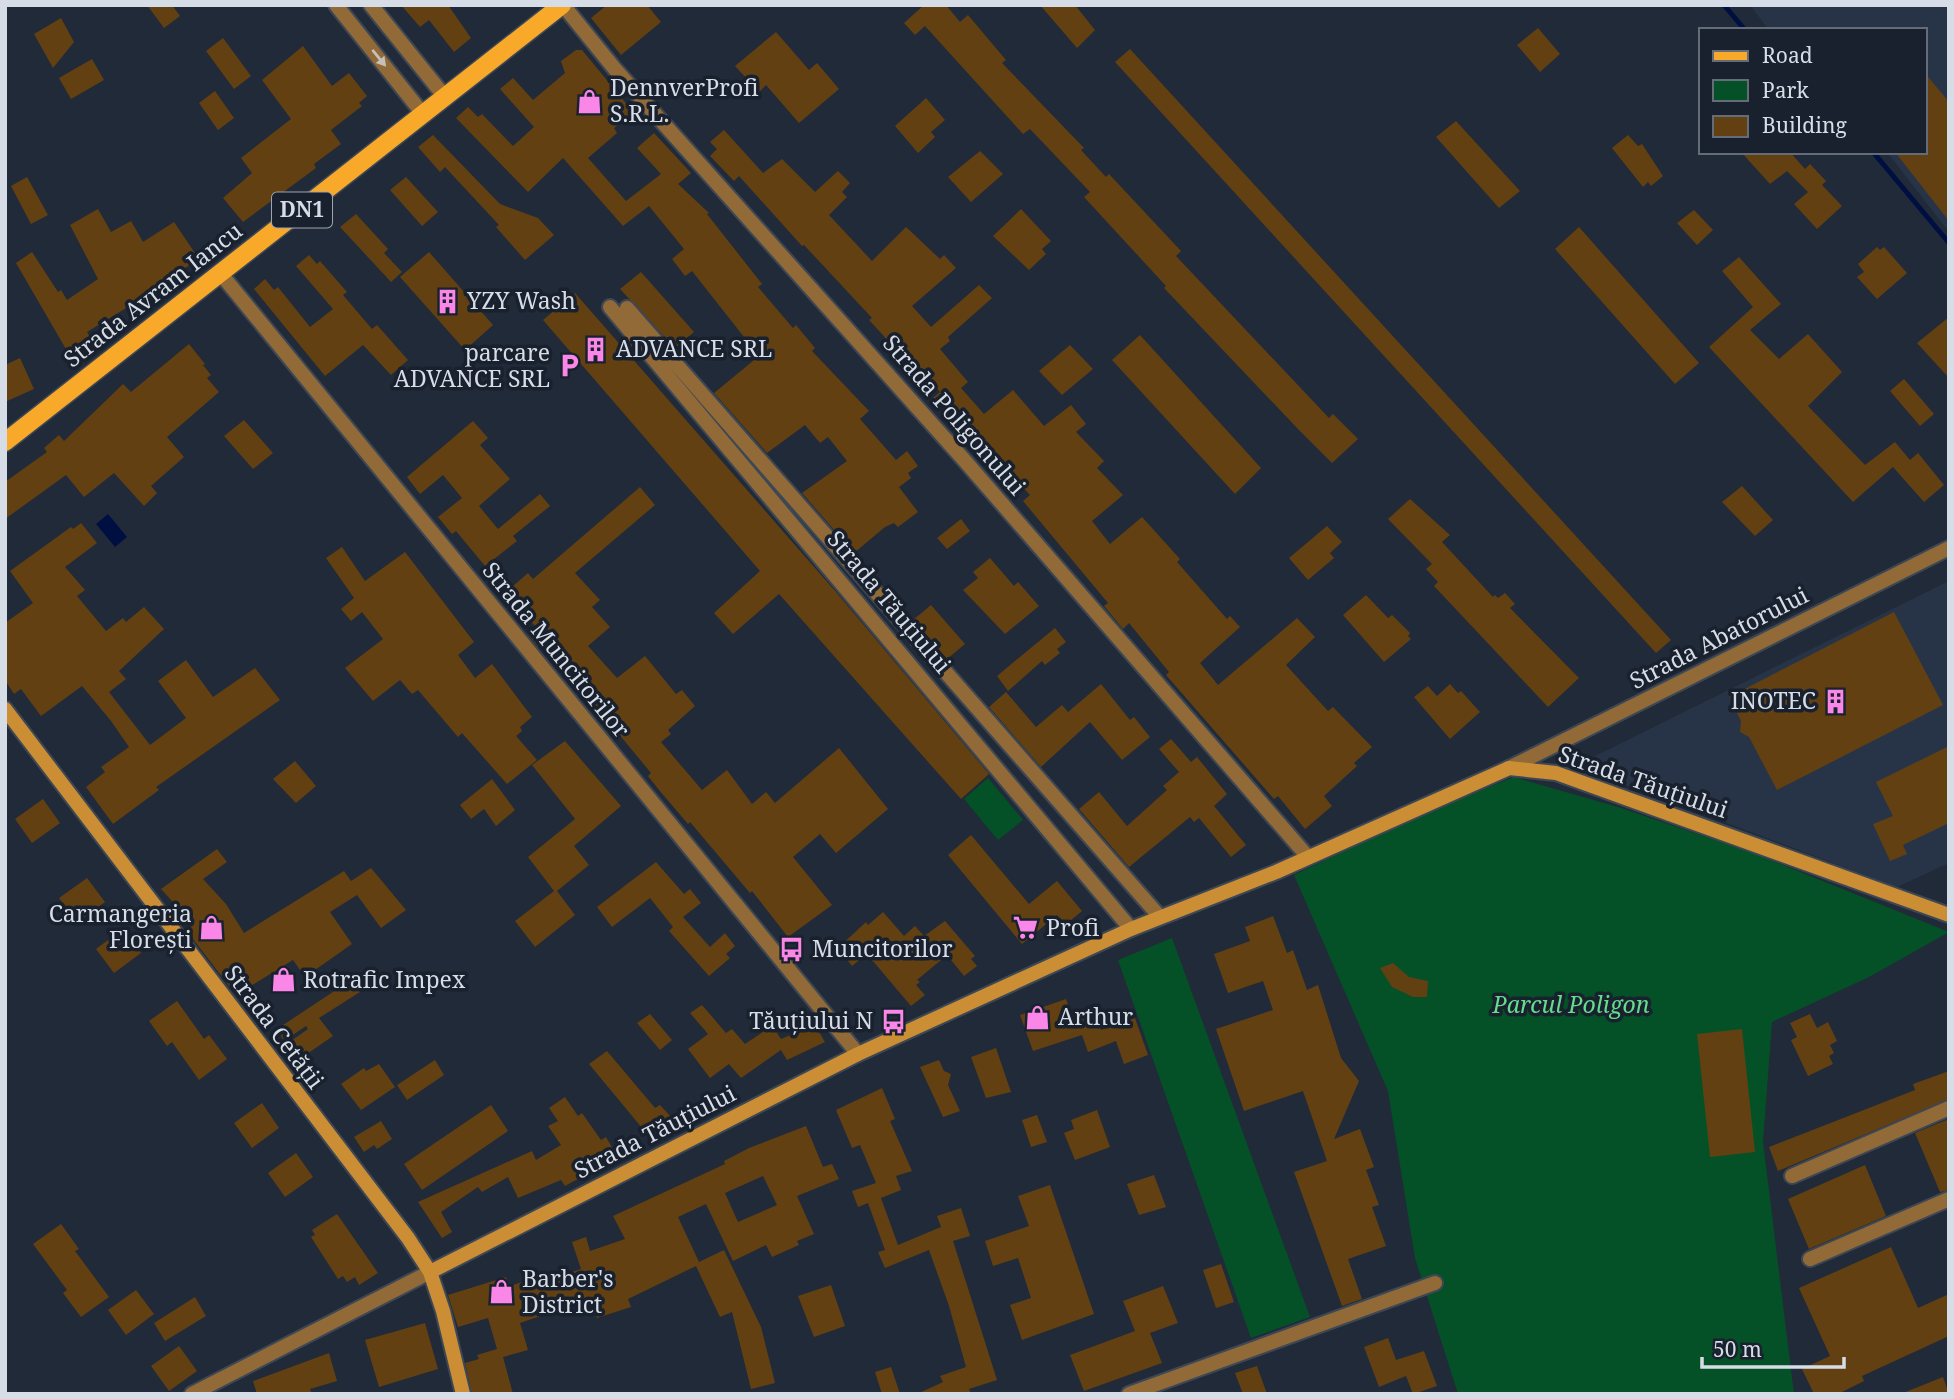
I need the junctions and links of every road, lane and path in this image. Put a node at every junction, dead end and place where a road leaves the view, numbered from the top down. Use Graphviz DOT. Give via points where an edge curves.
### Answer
graph roads {
  1 [pos="336,5"];
  2 [pos="371,5"];
  3 [pos="563,5"];
  4 [pos="445,97"];
  5 [pos="424,114"];
  6 [pos="221,274"];
  7 [pos="610,307"];
  8 [pos="627,308"];
  9 [pos="5,442"];
  10 [pos="1949,548"];
  11 [pos="5,709"];
  12 [pos="1509,768"];
  13 [pos="1308,858"];
  14 [pos="1949,915"];
  15 [pos="1160,917"];
  16 [pos="1131,929"];
  17 [pos="858,1054"];
  18 [pos="1949,1108"];
  19 [pos="1792,1176"];
  20 [pos="1949,1199"];
  21 [pos="1810,1259"];
  22 [pos="430,1272"];
  23 [pos="1435,1283"];
  24 [pos="192,1394"];
  25 [pos="463,1394"];
  26 [pos="1129,1394"];
  1 -- 5 [label="street, one-way"];
  2 -- 4 [label="street"];
  3 -- 4 [label="main road, Strada Avram Iancu / DN1"];
  3 -- 13 [label="street, Strada Poligonului"];
  4 -- 5 [label="main road, Strada Avram Iancu / DN1"];
  5 -- 6 [label="main road, Strada Avram Iancu / DN1"];
  6 -- 9 [label="main road, Strada Avram Iancu / DN1"];
  6 -- 17 [label="street, Strada Muncitorilor"];
  7 -- 16 [label="street, Strada Tăuțiului"];
  8 -- 15 [label="street"];
  10 -- 12 [label="street, Strada Abatorului"];
  11 -- 22 [label="main road, Strada Cetății"];
  12 -- 13 [label="main road, Strada Tăuțiului"];
  12 -- 14 [label="main road, Strada Tăuțiului" via="1556,773"];
  13 -- 15 [label="main road, Strada Tăuțiului"];
  15 -- 16 [label="main road, Strada Tăuțiului"];
  16 -- 17 [label="main road, Strada Tăuțiului"];
  17 -- 22 [label="main road, Strada Tăuțiului"];
  18 -- 19 [label="street"];
  20 -- 21 [label="street"];
  22 -- 24 [label="street"];
  22 -- 25 [label="main road, Strada Cetății"];
  23 -- 26 [label="street"];
}
